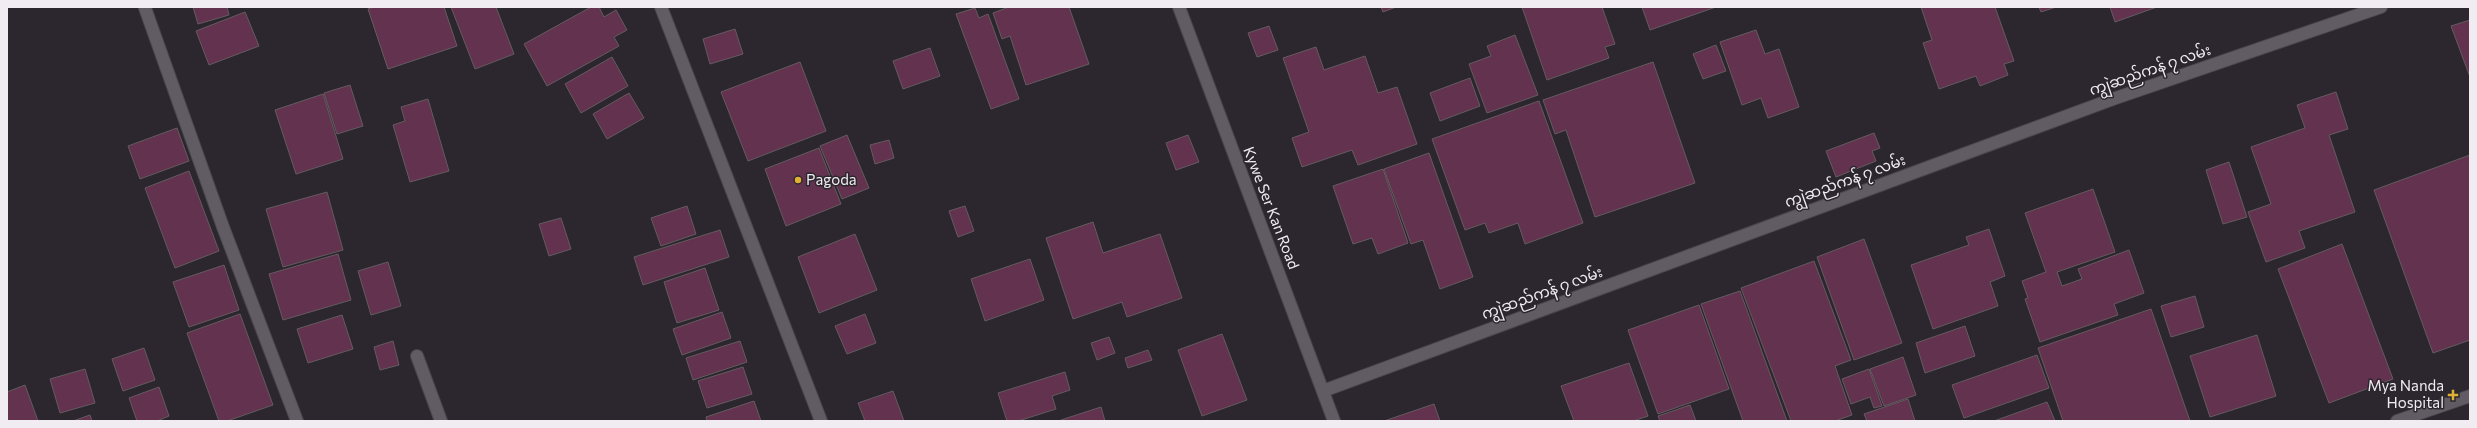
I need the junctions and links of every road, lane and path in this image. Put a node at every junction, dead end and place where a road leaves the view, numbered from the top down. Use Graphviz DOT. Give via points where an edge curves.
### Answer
graph roads {
  1 [pos="661,7"];
  2 [pos="2381,7"];
  3 [pos="146,8"];
  4 [pos="1183,8"];
  5 [pos="417,356"];
  6 [pos="1323,391"];
  7 [pos="2470,396"];
  8 [pos="297,421"];
  9 [pos="441,421"];
  10 [pos="821,421"];
  11 [pos="1334,421"];
  12 [pos="2397,421"];
  1 -- 10 [label="street"];
  2 -- 6 [label="street, ကျွဲဆည်ကန် ၇ လမ်း" via="2113,99"];
  3 -- 8 [label="street" via="223,227"];
  4 -- 6 [label="street, Kywe Ser Kan Road"];
  5 -- 9 [label="street"];
  6 -- 11 [label="street, Kywe Ser Kan Road"];
  7 -- 12 [label="street"];
}
